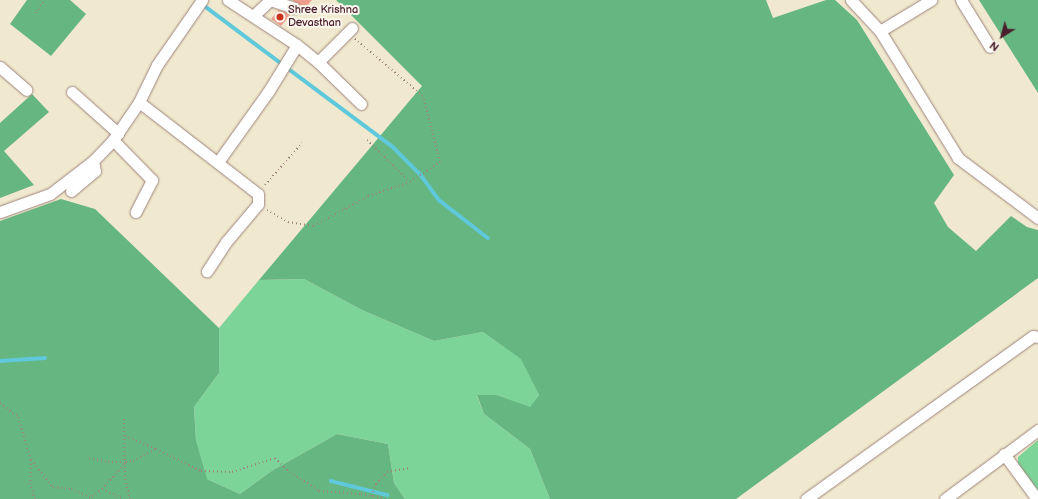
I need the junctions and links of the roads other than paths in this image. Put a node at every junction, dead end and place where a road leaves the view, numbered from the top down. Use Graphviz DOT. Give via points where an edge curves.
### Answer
graph roads {
  1 [pos="202,0"];
  2 [pos="228,0"];
  3 [pos="851,0"];
  4 [pos="931,0"];
  5 [pos="961,0"];
  6 [pos="294,8"];
  7 [pos="252,16"];
  8 [pos="350,31"];
  9 [pos="880,31"];
  10 [pos="297,45"];
  11 [pos="990,47"];
  12 [pos="318,62"];
  13 [pos="0,67"];
  14 [pos="26,90"];
  15 [pos="72,92"];
  16 [pos="140,102"];
  17 [pos="361,104"];
  18 [pos="115,136"];
  19 [pos="93,161"];
  20 [pos="218,162"];
  21 [pos="71,191"];
  22 [pos="0,212"];
  23 [pos="136,212"];
  24 [pos="1038,218"];
  25 [pos="207,271"];
  26 [pos="1038,337"];
  27 [pos="1038,430"];
  28 [pos="1004,454"];
  29 [pos="806,499"];
  30 [pos="945,499"];
  31 [pos="1037,499"];
  1 -- 16 [label="street" via="157,65"];
  2 -- 7 [label="street"];
  3 -- 9 [label="street"];
  4 -- 9 [label="street"];
  5 -- 11 [label="street"];
  6 -- 7 [label="street" via="270,0"];
  7 -- 10 [label="street"];
  8 -- 12 [label="street"];
  9 -- 24 [label="street" via="958,158"];
  10 -- 12 [label="street"];
  10 -- 20 [label="street" via="268,92"];
  12 -- 17 [label="street"];
  13 -- 14 [label="street"];
  15 -- 18 [label="street"];
  16 -- 18 [label="street"];
  16 -- 20 [label="street"];
  18 -- 19 [label="street"];
  18 -- 23 [label="street" via="152,180"];
  19 -- 21 [label="street" via="95,171"];
  19 -- 22 [label="street" via="50,194"];
  20 -- 25 [label="street" via="258,199"];
  26 -- 29 [label="street" via="1033,336"];
  27 -- 28 [label="street"];
  28 -- 30 [label="street"];
  28 -- 31 [label="street"];
}
